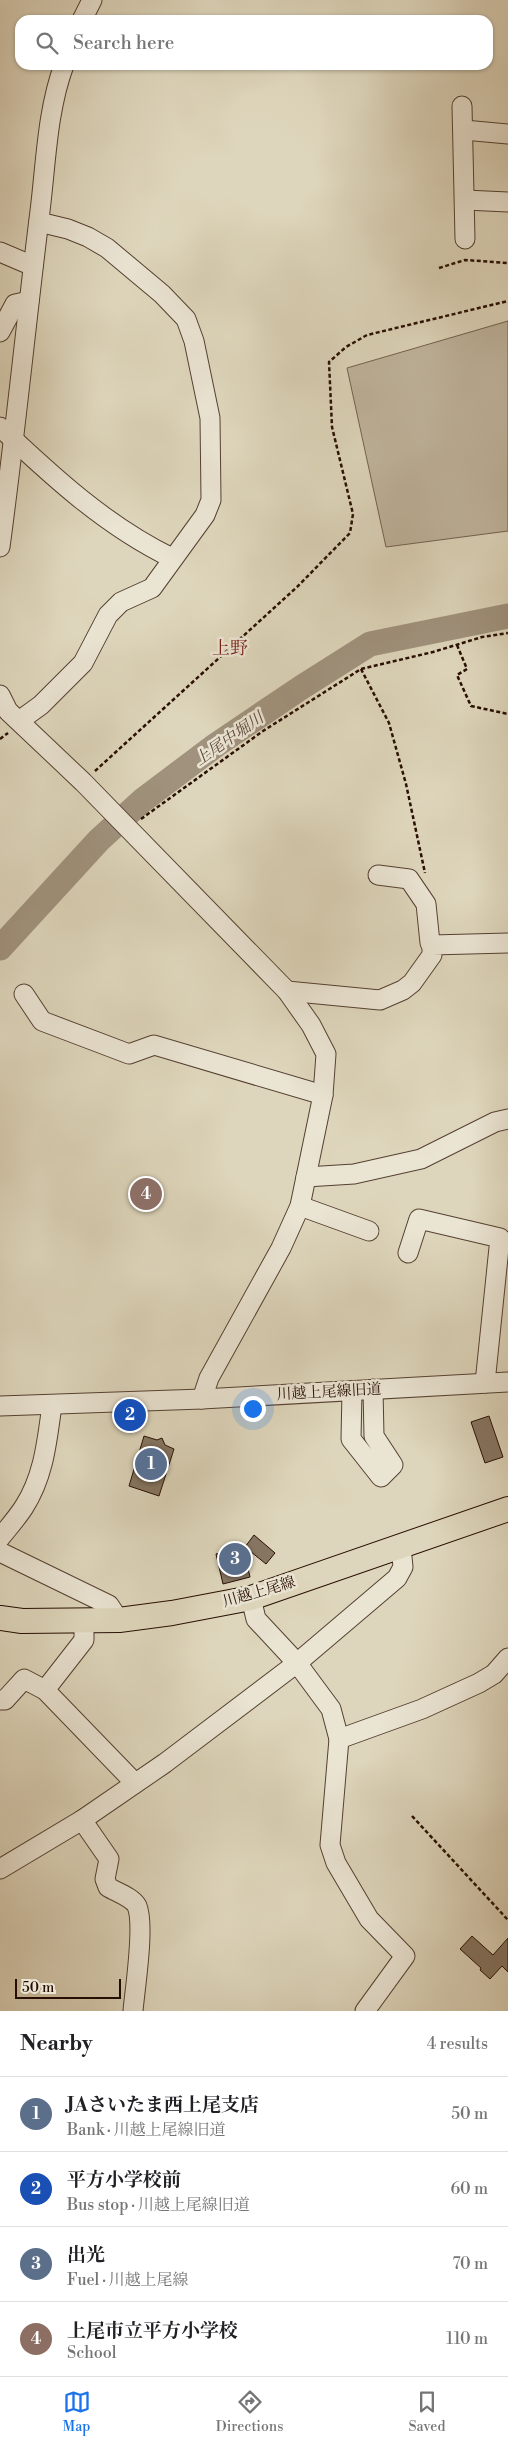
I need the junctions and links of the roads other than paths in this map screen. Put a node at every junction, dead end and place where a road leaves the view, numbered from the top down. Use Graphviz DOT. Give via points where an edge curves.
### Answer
graph roads {
  1 [pos="92,0"];
  2 [pos="84,15"];
  3 [pos="63,70"];
  4 [pos="462,106"];
  5 [pos="464,130"];
  6 [pos="508,134"];
  7 [pos="465,200"];
  8 [pos="508,202"];
  9 [pos="38,222"];
  10 [pos="465,239"];
  11 [pos="0,252"];
  12 [pos="33,266"];
  13 [pos="15,300"];
  14 [pos="0,332"];
  15 [pos="7,433"];
  16 [pos="0,547"];
  17 [pos="172,558"];
  18 [pos="0,695"];
  19 [pos="20,721"];
  20 [pos="378,874"];
  21 [pos="508,943"];
  22 [pos="432,945"];
  23 [pos="287,991"];
  24 [pos="24,994"];
  25 [pos="323,1094"];
  26 [pos="508,1119"];
  27 [pos="306,1177"];
  28 [pos="300,1206"];
  29 [pos="369,1231"];
  30 [pos="408,1253"];
  31 [pos="508,1382"];
  32 [pos="486,1383"];
  33 [pos="374,1389"];
  34 [pos="352,1391"];
  35 [pos="202,1399"];
  36 [pos="0,1406"];
  37 [pos="52,1406"];
  38 [pos="508,1509"];
  39 [pos="0,1538"];
  40 [pos="401,1547"];
  41 [pos="0,1552"];
  42 [pos="251,1598"];
  43 [pos="0,1618"];
  44 [pos="84,1620"];
  45 [pos="120,1620"];
  46 [pos="508,1658"];
  47 [pos="297,1663"];
  48 [pos="45,1690"];
  49 [pos="0,1700"];
  50 [pos="339,1739"];
  51 [pos="135,1783"];
  52 [pos="82,1820"];
  53 [pos="0,1869"];
  54 [pos="133,2011"];
  55 [pos="365,2011"];
  1 -- 2 [label="street"];
  3 -- 9 [label="street" via="52,114"];
  4 -- 5 [label="street"];
  5 -- 6 [label="street"];
  5 -- 7 [label="street"];
  7 -- 8 [label="street"];
  7 -- 10 [label="street"];
  9 -- 12 [label="street"];
  9 -- 17 [label="street" via="74,232 107,248 167,299 189,326 210,418 211,500 206,515"];
  11 -- 12 [label="street"];
  12 -- 13 [label="street"];
  13 -- 14 [label="street"];
  13 -- 15 [label="street"];
  15 -- 16 [label="street" via="11,474"];
  15 -- 17 [label="street" via="87,506 125,533"];
  17 -- 19 [label="street" via="152,588 121,602 108,615 82,663"];
  18 -- 19 [label="street" via="8,710"];
  19 -- 23 [label="street"];
  20 -- 22 [label="street" via="409,879 426,904"];
  21 -- 22 [label="street"];
  22 -- 23 [label="street" via="432,955 412,983 380,1000"];
  23 -- 25 [label="street" via="311,1025 326,1054"];
  24 -- 25 [label="street" via="42,1021 129,1054 154,1044"];
  25 -- 27 [label="street"];
  26 -- 27 [label="street" via="495,1122 421,1159 354,1174"];
  27 -- 28 [label="street"];
  28 -- 29 [label="street"];
  28 -- 35 [label="street" via="281,1248 209,1378"];
  30 -- 32 [label="street" via="419,1219 500,1238"];
  31 -- 32 [label="street, 川越上尾線旧道"];
  32 -- 33 [label="street, 川越上尾線旧道"];
  33 -- 34 [label="street, 川越上尾線旧道"];
  33 -- 34 [label="street" via="374,1436 393,1465 381,1477 351,1439"];
  34 -- 35 [label="street, 川越上尾線旧道"];
  35 -- 37 [label="street, 川越上尾線旧道"];
  36 -- 37 [label="street, 川越上尾線旧道"];
  37 -- 39 [label="street" via="45,1455 36,1483 24,1507"];
  38 -- 40 [label="main road, 川越上尾線"];
  40 -- 42 [label="main road, 川越上尾線"];
  40 -- 47 [label="street" via="403,1568 397,1578"];
  41 -- 45 [label="street" via="109,1605"];
  42 -- 45 [label="main road, 川越上尾線"];
  42 -- 47 [label="street" via="256,1620"];
  43 -- 44 [label="main road, 川越上尾線"];
  44 -- 45 [label="main road, 川越上尾線"];
  44 -- 48 [label="street" via="84,1640"];
  46 -- 50 [label="street" via="494,1674 479,1683 422,1709"];
  47 -- 50 [label="street" via="331,1709"];
  47 -- 51 [label="street"];
  48 -- 49 [label="street" via="24,1679 5,1700"];
  48 -- 51 [label="street"];
  50 -- 55 [label="street" via="330,1845 336,1863 369,1919 405,1956"];
  51 -- 52 [label="street"];
  52 -- 53 [label="street"];
  52 -- 54 [label="street" via="109,1859 105,1879 108,1887 137,1906 140,1922"];
}
